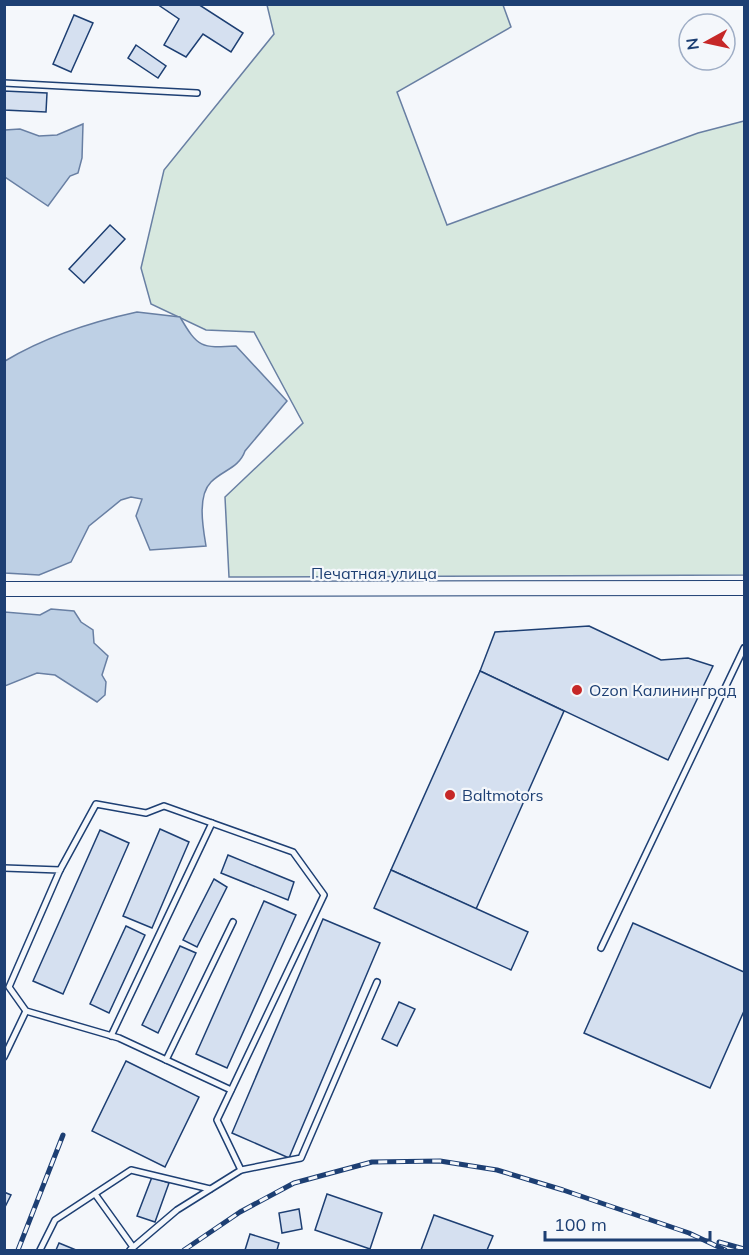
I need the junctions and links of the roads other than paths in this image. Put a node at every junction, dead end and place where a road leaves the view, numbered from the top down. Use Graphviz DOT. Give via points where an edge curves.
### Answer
graph roads {
  1 [pos="4,82"];
  2 [pos="197,93"];
  3 [pos="744,588"];
  4 [pos="4,589"];
  5 [pos="744,648"];
  6 [pos="212,823"];
  7 [pos="4,868"];
  8 [pos="60,870"];
  9 [pos="233,922"];
  10 [pos="601,948"];
  11 [pos="377,982"];
  12 [pos="26,1011"];
  13 [pos="111,1036"];
  14 [pos="4,1057"];
  15 [pos="166,1060"];
  16 [pos="231,1090"];
  17 [pos="241,1170"];
  18 [pos="210,1189"];
  19 [pos="95,1194"];
  20 [pos="132,1249"];
  21 [pos="40,1251"];
  1 -- 2 [label="lane"];
  3 -- 4 [label="street, Печатная улица"];
  5 -- 10 [label="lane"];
  6 -- 8 [label="lane" via="164,806 146,813 96,804"];
  6 -- 13 [label="lane"];
  6 -- 16 [label="lane" via="293,852 324,895"];
  7 -- 8 [label="lane"];
  8 -- 12 [label="lane" via="9,987"];
  9 -- 15 [label="lane"];
  11 -- 17 [label="lane" via="301,1158"];
  12 -- 13 [label="lane"];
  12 -- 14 [label="lane"];
  13 -- 15 [label="lane"];
  15 -- 16 [label="lane"];
  16 -- 17 [label="lane" via="217,1120"];
  17 -- 18 [label="lane"];
  18 -- 19 [label="lane" via="131,1170"];
  18 -- 20 [label="lane" via="177,1210"];
  19 -- 20 [label="lane"];
  19 -- 21 [label="lane" via="55,1220"];
}
